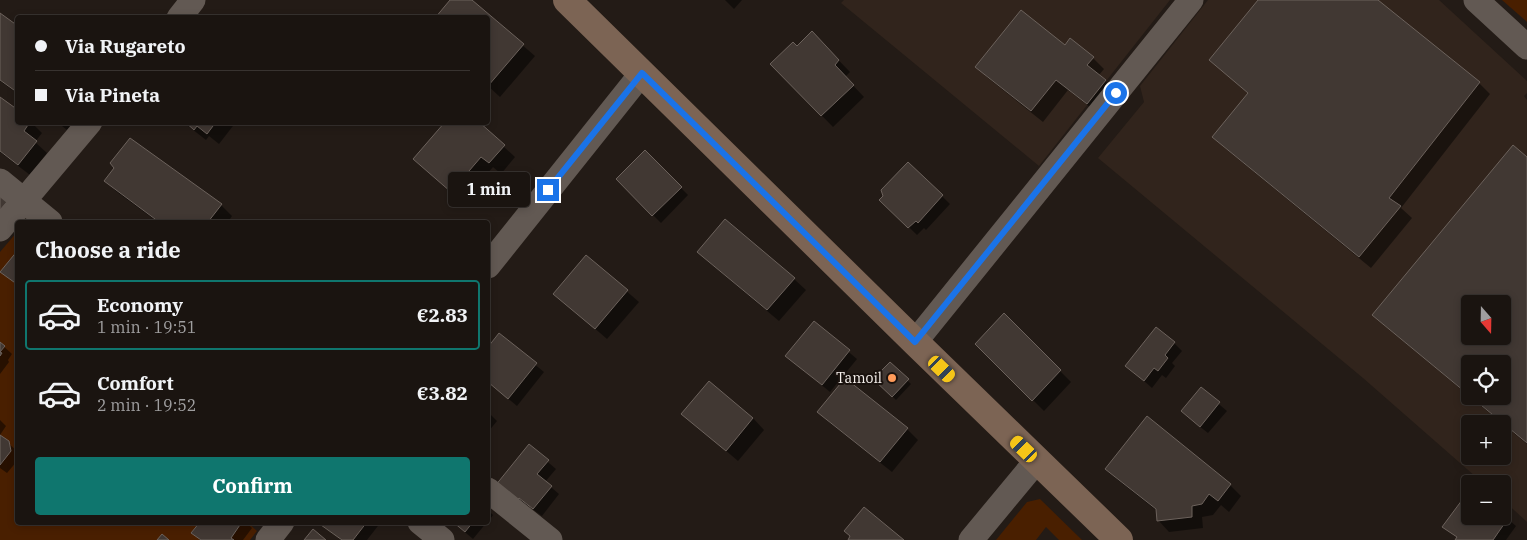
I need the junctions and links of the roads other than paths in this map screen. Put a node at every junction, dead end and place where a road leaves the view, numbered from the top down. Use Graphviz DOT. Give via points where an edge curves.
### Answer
graph roads {
  1 [pos="194,0"];
  2 [pos="567,0"];
  3 [pos="1191,0"];
  4 [pos="1476,0"];
  5 [pos="182,15"];
  6 [pos="1527,48"];
  7 [pos="642,73"];
  8 [pos="87,125"];
  9 [pos="0,181"];
  10 [pos="24,201"];
  11 [pos="48,220"];
  12 [pos="0,229"];
  13 [pos="490,263"];
  14 [pos="915,342"];
  15 [pos="1038,462"];
  16 [pos="490,492"];
  17 [pos="280,525"];
  18 [pos="424,525"];
  19 [pos="268,540"];
  20 [pos="442,540"];
  21 [pos="550,540"];
  22 [pos="971,540"];
  23 [pos="1119,540"];
  1 -- 5 [label="street"];
  2 -- 7 [label="street"];
  3 -- 14 [label="street"];
  4 -- 6 [label="street"];
  7 -- 13 [label="street"];
  7 -- 14 [label="street"];
  8 -- 10 [label="street"];
  9 -- 10 [label="street"];
  10 -- 11 [label="street"];
  10 -- 12 [label="street"];
  14 -- 15 [label="street"];
  15 -- 22 [label="street"];
  15 -- 23 [label="street"];
  16 -- 21 [label="street"];
  17 -- 19 [label="street"];
  18 -- 20 [label="street"];
}
